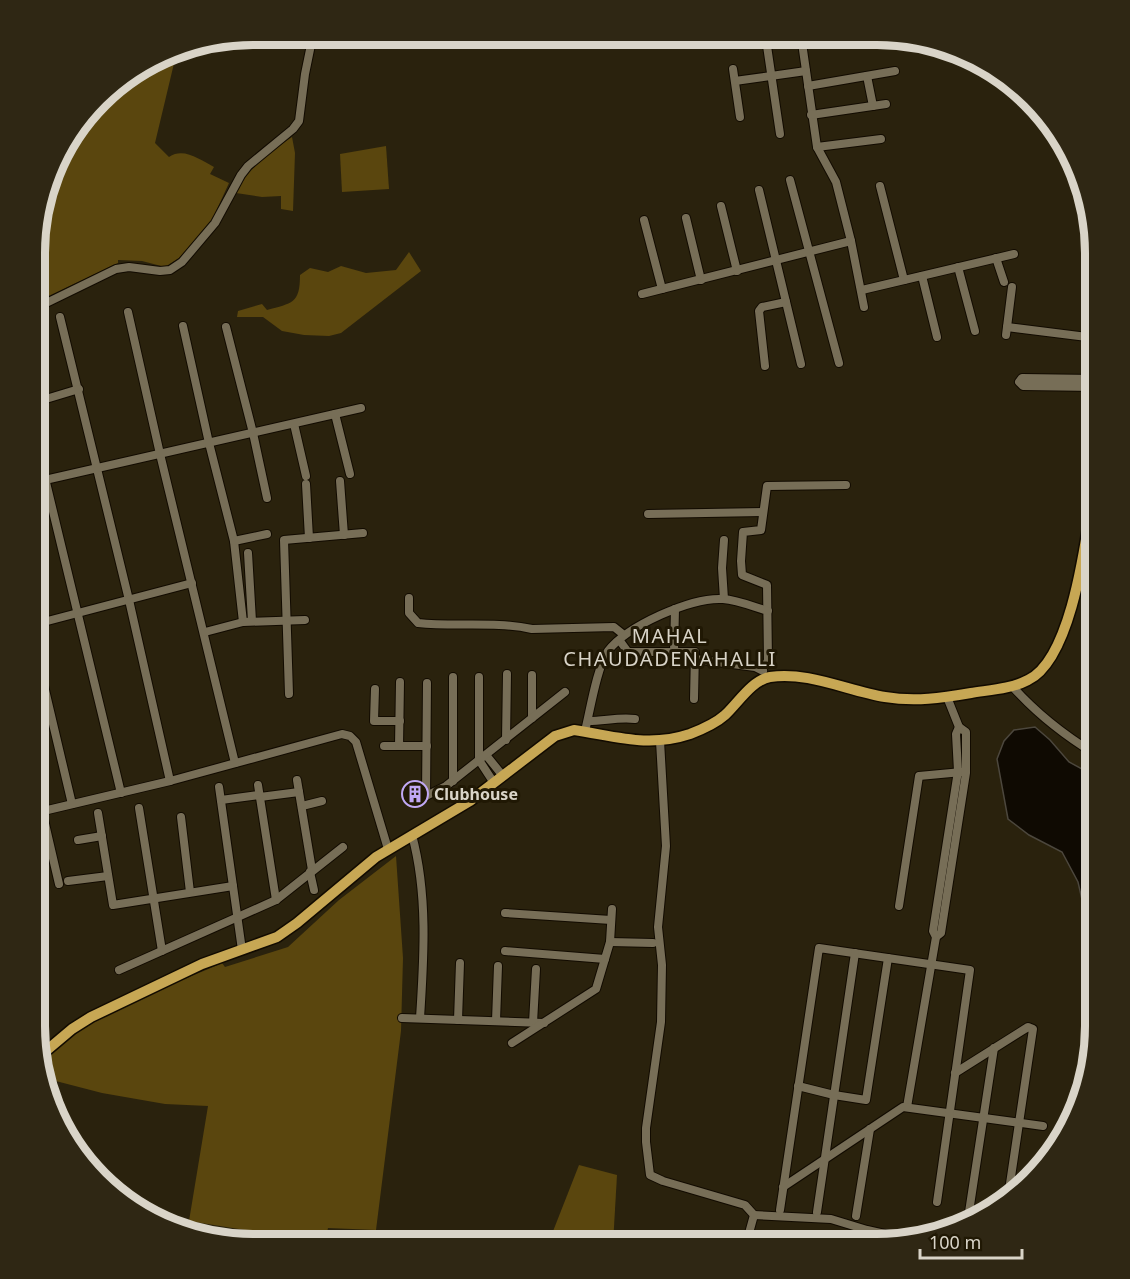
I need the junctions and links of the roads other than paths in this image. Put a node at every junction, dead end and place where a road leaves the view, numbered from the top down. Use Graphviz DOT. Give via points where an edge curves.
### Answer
graph roads {
  1 [pos="311,45"];
  2 [pos="802,45"];
  3 [pos="767,46"];
  4 [pos="733,69"];
  5 [pos="895,71"];
  6 [pos="806,72"];
  7 [pos="771,76"];
  8 [pos="867,76"];
  9 [pos="735,81"];
  10 [pos="808,86"];
  11 [pos="886,104"];
  12 [pos="873,106"];
  13 [pos="811,115"];
  14 [pos="740,117"];
  15 [pos="780,134"];
  16 [pos="881,139"];
  17 [pos="817,147"];
  18 [pos="790,180"];
  19 [pos="880,186"];
  20 [pos="759,190"];
  21 [pos="721,206"];
  22 [pos="686,218"];
  23 [pos="644,220"];
  24 [pos="851,241"];
  25 [pos="811,252"];
  26 [pos="1014,254"];
  27 [pos="996,258"];
  28 [pos="777,261"];
  29 [pos="958,267"];
  30 [pos="737,271"];
  31 [pos="922,276"];
  32 [pos="701,280"];
  33 [pos="903,280"];
  34 [pos="1004,282"];
  35 [pos="1012,287"];
  36 [pos="662,288"];
  37 [pos="862,290"];
  38 [pos="642,294"];
  39 [pos="786,302"];
  40 [pos="45,304"];
  41 [pos="864,307"];
  42 [pos="128,312"];
  43 [pos="60,317"];
  44 [pos="183,326"];
  45 [pos="226,327"];
  46 [pos="975,331"];
  47 [pos="937,337"];
  48 [pos="1085,337"];
  49 [pos="839,363"];
  50 [pos="801,364"];
  51 [pos="765,366"];
  52 [pos="1085,379"];
  53 [pos="1085,387"];
  54 [pos="79,389"];
  55 [pos="45,399"];
  56 [pos="361,408"];
  57 [pos="335,414"];
  58 [pos="294,424"];
  59 [pos="253,433"];
  60 [pos="209,443"];
  61 [pos="160,454"];
  62 [pos="97,469"];
  63 [pos="350,474"];
  64 [pos="45,480"];
  65 [pos="340,482"];
  66 [pos="846,485"];
  67 [pos="267,498"];
  68 [pos="763,512"];
  69 [pos="648,514"];
  70 [pos="363,533"];
  71 [pos="267,534"];
  72 [pos="344,535"];
  73 [pos="309,538"];
  74 [pos="724,540"];
  75 [pos="234,541"];
  76 [pos="1085,546"];
  77 [pos="248,553"];
  78 [pos="192,584"];
  79 [pos="409,598"];
  80 [pos="724,599"];
  81 [pos="129,600"];
  82 [pos="675,609"];
  83 [pos="768,611"];
  84 [pos="77,613"];
  85 [pos="305,620"];
  86 [pos="252,621"];
  87 [pos="286,621"];
  88 [pos="45,622"];
  89 [pos="243,622"];
  90 [pos="204,632"];
  91 [pos="622,638"];
  92 [pos="674,652"];
  93 [pos="695,659"];
  94 [pos="765,673"];
  95 [pos="507,674"];
  96 [pos="532,675"];
  97 [pos="453,677"];
  98 [pos="479,677"];
  99 [pos="400,682"];
  100 [pos="427,682"];
  101 [pos="1012,686"];
  102 [pos="375,689"];
  103 [pos="45,690"];
  104 [pos="565,692"];
  105 [pos="289,694"];
  106 [pos="947,697"];
  107 [pos="694,699"];
  108 [pos="532,718"];
  109 [pos="635,719"];
  110 [pos="400,721"];
  111 [pos="587,726"];
  112 [pos="506,740"];
  113 [pos="660,741"];
  114 [pos="384,746"];
  115 [pos="399,746"];
  116 [pos="427,746"];
  117 [pos="1085,748"];
  118 [pos="486,754"];
  119 [pos="479,760"];
  120 [pos="235,764"];
  121 [pos="962,772"];
  122 [pos="297,780"];
  123 [pos="499,780"];
  124 [pos="170,781"];
  125 [pos="453,781"];
  126 [pos="258,785"];
  127 [pos="219,787"];
  128 [pos="300,792"];
  129 [pos="121,793"];
  130 [pos="260,796"];
  131 [pos="221,800"];
  132 [pos="322,801"];
  133 [pos="72,804"];
  134 [pos="302,806"];
  135 [pos="138,808"];
  136 [pos="45,811"];
  137 [pos="98,813"];
  138 [pos="181,817"];
  139 [pos="45,834"];
  140 [pos="412,835"];
  141 [pos="102,836"];
  142 [pos="78,840"];
  143 [pos="343,847"];
  144 [pos="388,849"];
  145 [pos="311,871"];
  146 [pos="108,876"];
  147 [pos="68,881"];
  148 [pos="59,884"];
  149 [pos="234,885"];
  150 [pos="314,890"];
  151 [pos="190,892"];
  152 [pos="152,898"];
  153 [pos="276,900"];
  154 [pos="899,906"];
  155 [pos="612,909"];
  156 [pos="505,913"];
  157 [pos="237,918"];
  158 [pos="611,920"];
  159 [pos="610,942"];
  160 [pos="653,943"];
  161 [pos="242,950"];
  162 [pos="162,951"];
  163 [pos="505,951"];
  164 [pos="855,953"];
  165 [pos="604,958"];
  166 [pos="888,958"];
  167 [pos="460,963"];
  168 [pos="931,964"];
  169 [pos="498,966"];
  170 [pos="536,969"];
  171 [pos="119,970"];
  172 [pos="402,1018"];
  173 [pos="420,1018"];
  174 [pos="459,1020"];
  175 [pos="496,1021"];
  176 [pos="533,1023"];
  177 [pos="546,1023"];
  178 [pos="512,1043"];
  179 [pos="994,1048"];
  180 [pos="47,1050"];
  181 [pos="956,1072"];
  182 [pos="798,1086"];
  183 [pos="834,1095"];
  184 [pos="907,1107"];
  185 [pos="950,1113"];
  186 [pos="984,1118"];
  187 [pos="1019,1123"];
  188 [pos="1043,1126"];
  189 [pos="870,1129"];
  190 [pos="825,1159"];
  191 [pos="1010,1185"];
  192 [pos="783,1187"];
  193 [pos="937,1202"];
  194 [pos="780,1210"];
  195 [pos="817,1212"];
  196 [pos="969,1212"];
  197 [pos="754,1215"];
  198 [pos="856,1216"];
  199 [pos="749,1234"];
  200 [pos="885,1234"];
  1 -- 40 [label="street" via="299,121 241,174 215,223 182,262 170,270 116,269"];
  2 -- 6 [label="street"];
  3 -- 7 [label="street"];
  4 -- 9 [label="street"];
  5 -- 8 [label="street"];
  6 -- 7 [label="street"];
  6 -- 10 [label="street"];
  7 -- 9 [label="street"];
  7 -- 15 [label="street"];
  8 -- 10 [label="street"];
  8 -- 12 [label="street"];
  9 -- 14 [label="street"];
  10 -- 13 [label="street"];
  11 -- 12 [label="street"];
  12 -- 13 [label="street"];
  13 -- 17 [label="street"];
  16 -- 17 [label="street"];
  17 -- 24 [label="street" via="836,182"];
  18 -- 25 [label="street"];
  19 -- 33 [label="street"];
  20 -- 28 [label="street"];
  21 -- 30 [label="street"];
  22 -- 32 [label="street"];
  23 -- 36 [label="street"];
  24 -- 25 [label="street"];
  24 -- 37 [label="street"];
  25 -- 28 [label="street"];
  25 -- 49 [label="street"];
  26 -- 27 [label="street"];
  27 -- 29 [label="street"];
  27 -- 34 [label="street"];
  28 -- 30 [label="street"];
  28 -- 39 [label="street"];
  29 -- 31 [label="street"];
  29 -- 46 [label="street"];
  30 -- 32 [label="street"];
  31 -- 33 [label="street"];
  31 -- 47 [label="street"];
  32 -- 36 [label="street"];
  33 -- 37 [label="street"];
  35 -- 48 [label="street" via="1007,331"];
  36 -- 38 [label="street"];
  37 -- 41 [label="street"];
  39 -- 50 [label="street"];
  39 -- 51 [label="street" via="759,311"];
  42 -- 61 [label="street"];
  43 -- 54 [label="street"];
  44 -- 60 [label="street"];
  45 -- 59 [label="street"];
  52 -- 53 [label="street" via="1022,378 1019,382 1023,386"];
  54 -- 55 [label="street"];
  54 -- 62 [label="street"];
  56 -- 57 [label="street"];
  57 -- 58 [label="street"];
  57 -- 63 [label="street"];
  58 -- 59 [label="street"];
  58 -- 73 [label="street" via="306,480"];
  59 -- 60 [label="street"];
  59 -- 67 [label="street"];
  60 -- 61 [label="street"];
  60 -- 75 [label="street"];
  61 -- 62 [label="street"];
  61 -- 78 [label="street"];
  62 -- 64 [label="street"];
  62 -- 81 [label="street"];
  64 -- 84 [label="street"];
  65 -- 72 [label="street"];
  66 -- 68 [label="street" via="767,486"];
  68 -- 69 [label="street"];
  68 -- 83 [label="street" via="761,530 742,532 741,561 742,575 768,585"];
  70 -- 72 [label="street"];
  71 -- 75 [label="street"];
  72 -- 73 [label="street"];
  73 -- 87 [label="street" via="284,540"];
  74 -- 80 [label="street"];
  75 -- 89 [label="street"];
  76 -- 101 [label="highway" via="1078,581 1048,663 1029,680"];
  77 -- 86 [label="street"];
  78 -- 81 [label="street"];
  78 -- 90 [label="street"];
  79 -- 91 [label="street" via="409,613 418,623 614,627"];
  80 -- 82 [label="street"];
  80 -- 83 [label="street"];
  81 -- 84 [label="street"];
  81 -- 124 [label="street"];
  82 -- 91 [label="street"];
  82 -- 92 [label="street"];
  83 -- 94 [label="street"];
  84 -- 88 [label="street"];
  84 -- 129 [label="street"];
  85 -- 87 [label="street"];
  86 -- 87 [label="street"];
  86 -- 89 [label="street"];
  87 -- 105 [label="street"];
  89 -- 90 [label="street"];
  90 -- 120 [label="street"];
  91 -- 92 [label="street" via="628,652"];
  91 -- 111 [label="street" via="608,651 602,665"];
  92 -- 93 [label="street" via="695,652"];
  93 -- 94 [label="street"];
  93 -- 107 [label="street"];
  94 -- 106 [label="highway" via="893,699"];
  94 -- 113 [label="highway" via="714,724"];
  95 -- 112 [label="street"];
  96 -- 108 [label="street"];
  97 -- 125 [label="street"];
  98 -- 119 [label="street"];
  99 -- 110 [label="street"];
  100 -- 116 [label="street"];
  101 -- 106 [label="highway"];
  101 -- 117 [label="street" via="1029,705"];
  102 -- 110 [label="street" via="374,720"];
  103 -- 133 [label="street"];
  104 -- 108 [label="street"];
  106 -- 121 [label="street" via="959,727 956,734"];
  108 -- 112 [label="street"];
  109 -- 111 [label="street" via="616,717"];
  110 -- 115 [label="street"];
  111 -- 113 [label="highway" via="644,742"];
  111 -- 123 [label="highway" via="555,736"];
  112 -- 118 [label="street"];
  113 -- 197 [label="street" via="666,846 658,927 661,1022 646,1128 648,1165 650,1175 745,1205"];
  114 -- 115 [label="street"];
  115 -- 116 [label="street"];
  116 -- 125 [label="street" via="424,797"];
  118 -- 119 [label="street"];
  118 -- 123 [label="street"];
  119 -- 123 [label="street"];
  119 -- 125 [label="street"];
  120 -- 124 [label="street"];
  120 -- 144 [label="street" via="342,734 350,736 356,742"];
  121 -- 154 [label="street" via="919,776"];
  121 -- 168 [label="street" via="933,931 936,937"];
  122 -- 128 [label="street"];
  123 -- 140 [label="highway"];
  124 -- 129 [label="street"];
  126 -- 130 [label="street"];
  127 -- 131 [label="street"];
  128 -- 130 [label="street"];
  128 -- 134 [label="street"];
  129 -- 133 [label="street"];
  130 -- 131 [label="street"];
  130 -- 153 [label="street"];
  131 -- 149 [label="street"];
  132 -- 134 [label="street"];
  133 -- 136 [label="street"];
  134 -- 145 [label="street"];
  135 -- 152 [label="street"];
  137 -- 141 [label="street"];
  138 -- 151 [label="street"];
  139 -- 148 [label="street"];
  140 -- 144 [label="highway"];
  140 -- 173 [label="street" via="419,861 424,927"];
  141 -- 142 [label="street"];
  141 -- 146 [label="street"];
  143 -- 145 [label="street"];
  144 -- 161 [label="highway" via="277,937"];
  145 -- 150 [label="street"];
  145 -- 153 [label="street"];
  146 -- 147 [label="street"];
  146 -- 152 [label="street" via="113,905"];
  149 -- 151 [label="street"];
  149 -- 157 [label="street"];
  151 -- 152 [label="street"];
  152 -- 162 [label="street"];
  153 -- 157 [label="street"];
  155 -- 158 [label="street"];
  156 -- 158 [label="street"];
  157 -- 161 [label="street"];
  157 -- 162 [label="street"];
  158 -- 159 [label="street"];
  159 -- 160 [label="street"];
  159 -- 165 [label="street"];
  161 -- 180 [label="highway" via="202,964 91,1017"];
  162 -- 171 [label="street"];
  163 -- 165 [label="street"];
  164 -- 166 [label="street"];
  164 -- 182 [label="street" via="819,948"];
  164 -- 183 [label="street"];
  165 -- 177 [label="street" via="596,989"];
  166 -- 168 [label="street"];
  166 -- 183 [label="street" via="866,1100"];
  167 -- 174 [label="street"];
  168 -- 181 [label="street" via="970,970"];
  168 -- 184 [label="street"];
  169 -- 175 [label="street"];
  170 -- 176 [label="street"];
  172 -- 173 [label="street"];
  173 -- 174 [label="street"];
  174 -- 175 [label="street"];
  175 -- 176 [label="street"];
  176 -- 177 [label="street"];
  177 -- 178 [label="street"];
  179 -- 181 [label="street"];
  179 -- 186 [label="street"];
  179 -- 187 [label="street" via="1028,1027 1033,1029"];
  181 -- 185 [label="street"];
  182 -- 183 [label="street"];
  182 -- 192 [label="street"];
  183 -- 190 [label="street"];
  184 -- 185 [label="street"];
  184 -- 189 [label="street"];
  185 -- 186 [label="street"];
  185 -- 193 [label="street"];
  186 -- 187 [label="street"];
  186 -- 196 [label="street"];
  187 -- 188 [label="street"];
  187 -- 191 [label="street"];
  189 -- 190 [label="street"];
  189 -- 198 [label="street"];
  190 -- 192 [label="street"];
  190 -- 195 [label="street"];
  192 -- 194 [label="street"];
  197 -- 199 [label="street"];
  197 -- 200 [label="street" via="831,1219"];
}
